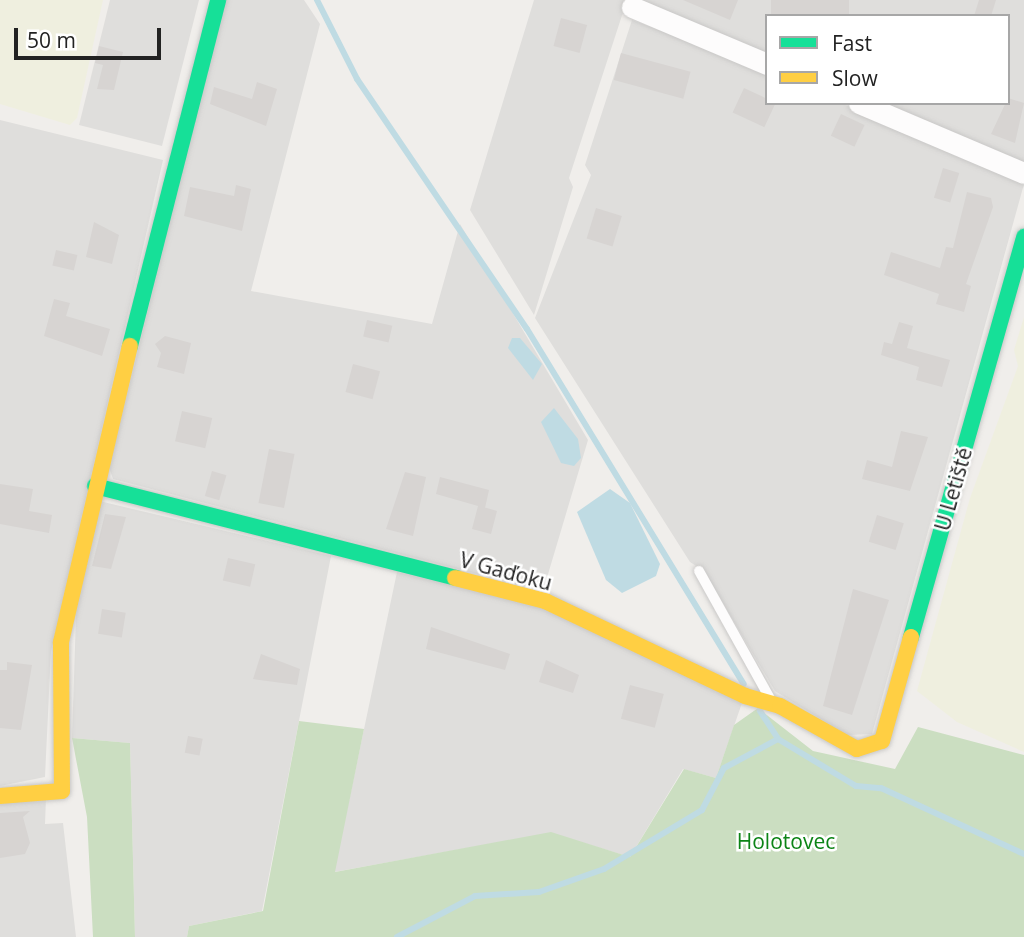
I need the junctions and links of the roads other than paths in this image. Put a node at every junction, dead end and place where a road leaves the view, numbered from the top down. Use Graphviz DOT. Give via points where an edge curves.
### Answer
graph roads {
  1 [pos="218,0"];
  2 [pos="632,6"];
  3 [pos="765,63"];
  4 [pos="864,105"];
  5 [pos="1024,173"];
  6 [pos="1024,237"];
  7 [pos="95,486"];
  8 [pos="699,571"];
  9 [pos="769,703"];
  10 [pos="882,741"];
  11 [pos="0,796"];
  1 -- 7 [label="street"];
  2 -- 3 [label="street"];
  4 -- 5 [label="street"];
  6 -- 10 [label="street, U Letiště"];
  7 -- 9 [label="street, V Gaďoku" via="545,601"];
  7 -- 11 [label="street" via="61,642 62,791"];
  8 -- 9 [label="lane" via="703,587 769,693"];
  9 -- 10 [label="street, V Gaďoku" via="857,749"];
}
